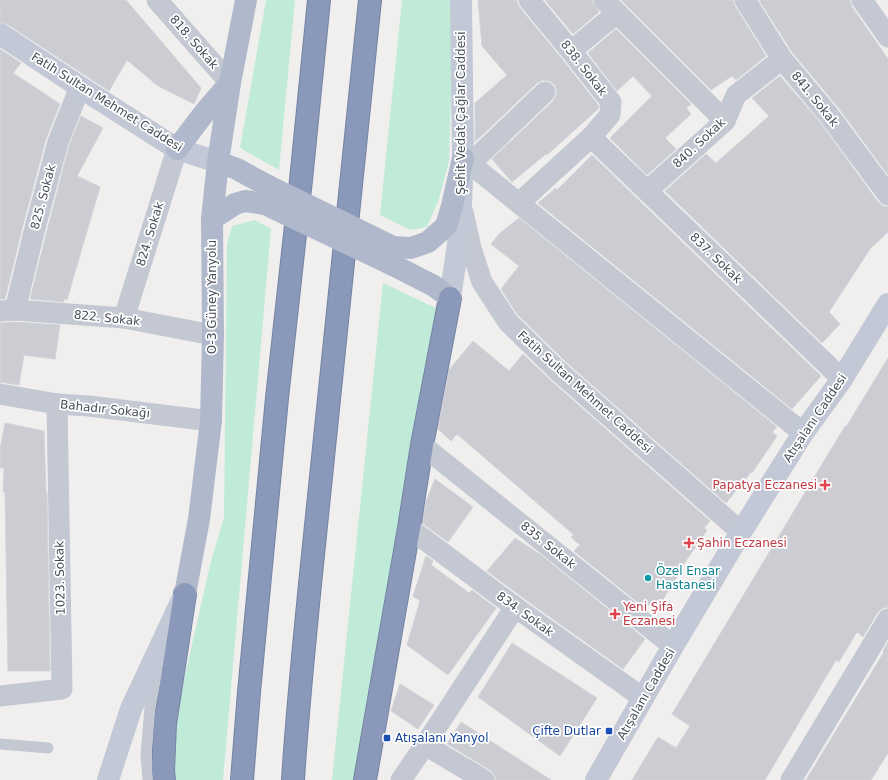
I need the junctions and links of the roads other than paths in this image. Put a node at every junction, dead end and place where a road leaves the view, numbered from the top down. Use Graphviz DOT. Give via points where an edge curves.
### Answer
graph roads {
  1 [pos="157,0"];
  2 [pos="246,0"];
  3 [pos="319,0"];
  4 [pos="370,0"];
  5 [pos="461,0"];
  6 [pos="529,0"];
  7 [pos="745,0"];
  8 [pos="862,0"];
  9 [pos="611,7"];
  10 [pos="0,34"];
  11 [pos="888,37"];
  12 [pos="571,51"];
  13 [pos="782,59"];
  14 [pos="230,83"];
  15 [pos="80,87"];
  16 [pos="545,92"];
  17 [pos="725,122"];
  18 [pos="591,137"];
  19 [pos="177,149"];
  20 [pos="467,161"];
  21 [pos="218,162"];
  22 [pos="647,191"];
  23 [pos="266,195"];
  24 [pos="888,195"];
  25 [pos="461,202"];
  26 [pos="519,203"];
  27 [pos="212,219"];
  28 [pos="393,256"];
  29 [pos="450,298"];
  30 [pos="888,304"];
  31 [pos="7,310"];
  32 [pos="124,318"];
  33 [pos="213,335"];
  34 [pos="842,380"];
  35 [pos="0,394"];
  36 [pos="57,404"];
  37 [pos="211,421"];
  38 [pos="803,433"];
  39 [pos="422,445"];
  40 [pos="409,528"];
  41 [pos="741,532"];
  42 [pos="185,594"];
  43 [pos="515,607"];
  44 [pos="888,619"];
  45 [pos="673,646"];
  46 [pos="0,696"];
  47 [pos="644,698"];
  48 [pos="0,744"];
  49 [pos="425,745"];
  50 [pos="48,748"];
  51 [pos="108,780"];
  52 [pos="148,780"];
  53 [pos="164,780"];
  54 [pos="242,780"];
  55 [pos="293,780"];
  56 [pos="365,780"];
  57 [pos="401,780"];
  58 [pos="484,780"];
  59 [pos="596,780"];
  60 [pos="791,780"];
  1 -- 14 [label="street, 818. Sokak"];
  2 -- 14 [label="main road, O-3 Güney Yanyolu"];
  3 -- 54 [label="highway" via="276,406"];
  4 -- 55 [label="highway" via="327,412"];
  5 -- 20 [label="main road, Şehit Vedat Çağlar Caddesi"];
  6 -- 12 [label="street, 838. Sokak"];
  7 -- 13 [label="street, 841. Sokak"];
  8 -- 11 [label="street"];
  9 -- 12 [label="street"];
  9 -- 17 [label="street"];
  10 -- 15 [label="main road, Fatih Sultan Mehmet Caddesi"];
  12 -- 18 [label="street, 838. Sokak" via="611,102 610,115"];
  13 -- 17 [label="street, 840. Sokak" via="736,95"];
  13 -- 24 [label="street, 841. Sokak" via="828,114"];
  14 -- 19 [label="main road"];
  14 -- 21 [label="main road, O-3 Güney Yanyolu"];
  15 -- 19 [label="main road, Fatih Sultan Mehmet Caddesi"];
  15 -- 31 [label="street, 825. Sokak" via="58,142 35,228"];
  16 -- 20 [label="street"];
  17 -- 22 [label="street, 840. Sokak"];
  18 -- 22 [label="street, 837. Sokak"];
  18 -- 26 [label="street, 838. Sokak"];
  19 -- 21 [label="main road, Fatih Sultan Mehmet Caddesi"];
  19 -- 32 [label="street, 824. Sokak"];
  20 -- 25 [label="main road, Şehit Vedat Çağlar Caddesi"];
  20 -- 26 [label="street"];
  20 -- 28 [label="main road" via="446,226 428,242"];
  21 -- 23 [label="main road" via="237,169"];
  21 -- 27 [label="main road, O-3 Güney Yanyolu"];
  22 -- 34 [label="street, 837. Sokak"];
  23 -- 27 [label="main road" via="235,204"];
  23 -- 28 [label="main road, bridge"];
  25 -- 29 [label="main road, Şehit Vedat Çağlar Caddesi"];
  25 -- 41 [label="street, Fatih Sultan Mehmet Caddesi" via="471,248 482,282 508,322 557,370"];
  26 -- 38 [label="street"];
  27 -- 33 [label="main road, O-3 Güney Yanyolu"];
  28 -- 29 [label="main road"];
  29 -- 39 [label="highway"];
  30 -- 34 [label="main road, Atışalanı Caddesi"];
  31 -- 32 [label="street, 822. Sokak"];
  32 -- 33 [label="street, 822. Sokak"];
  33 -- 37 [label="main road, O-3 Güney Yanyolu"];
  34 -- 38 [label="main road, Atışalanı Caddesi"];
  35 -- 36 [label="street, Bahadır Sokağı"];
  36 -- 37 [label="street, Bahadır Sokağı"];
  36 -- 46 [label="street, 1023. Sokak" via="62,689"];
  37 -- 42 [label="main road, O-3 Güney Yanyolu" via="199,519"];
  38 -- 41 [label="main road, Atışalanı Caddesi"];
  39 -- 40 [label="highway"];
  39 -- 45 [label="street, 835. Sokak"];
  40 -- 43 [label="street, 834. Sokak"];
  40 -- 56 [label="highway"];
  41 -- 45 [label="main road, Atışalanı Caddesi"];
  42 -- 51 [label="main road" via="131,709"];
  42 -- 52 [label="lane" via="159,663 150,707 146,755"];
  42 -- 53 [label="highway" via="165,724"];
  43 -- 47 [label="street, 834. Sokak"];
  43 -- 49 [label="street"];
  44 -- 60 [label="street"];
  45 -- 47 [label="main road, Atışalanı Caddesi"];
  47 -- 59 [label="main road, Atışalanı Caddesi"];
  48 -- 50 [label="lane"];
  49 -- 57 [label="street"];
  49 -- 58 [label="street"];
}
